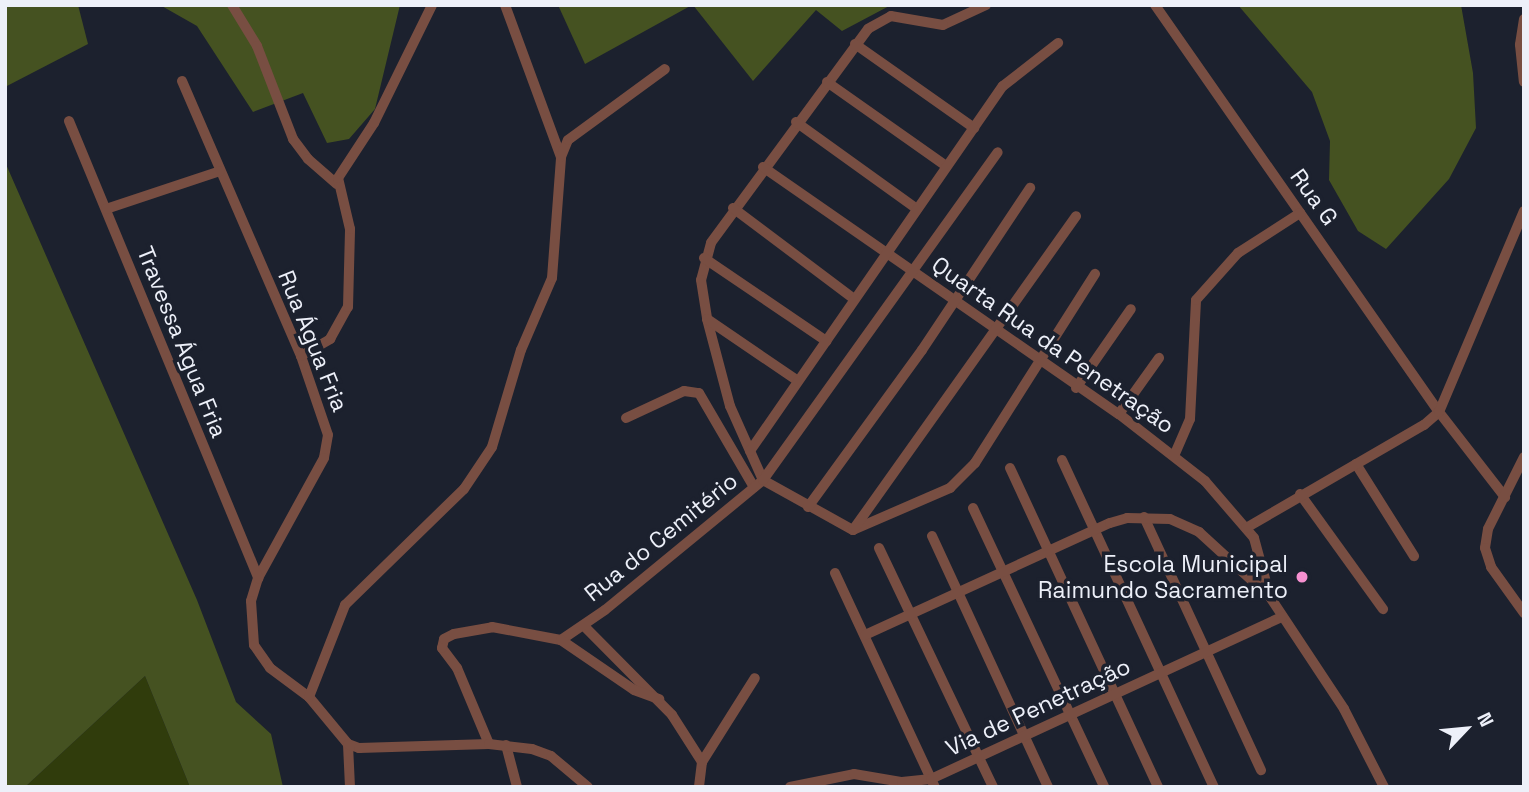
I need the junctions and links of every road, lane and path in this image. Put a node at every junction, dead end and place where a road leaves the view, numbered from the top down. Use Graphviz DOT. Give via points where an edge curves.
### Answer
graph roads {
  1 [pos="232,5"];
  2 [pos="432,5"];
  3 [pos="505,5"];
  4 [pos="986,5"];
  5 [pos="1155,5"];
  6 [pos="1524,19"];
  7 [pos="1058,43"];
  8 [pos="855,44"];
  9 [pos="665,69"];
  10 [pos="181,80"];
  11 [pos="827,82"];
  12 [pos="1524,82"];
  13 [pos="69,121"];
  14 [pos="796,122"];
  15 [pos="974,128"];
  16 [pos="998,152"];
  17 [pos="561,157"];
  18 [pos="946,166"];
  19 [pos="763,167"];
  20 [pos="220,171"];
  21 [pos="337,184"];
  22 [pos="1030,188"];
  23 [pos="733,208"];
  24 [pos="106,209"];
  25 [pos="917,209"];
  26 [pos="1524,211"];
  27 [pos="1300,213"];
  28 [pos="1076,216"];
  29 [pos="884,254"];
  30 [pos="704,258"];
  31 [pos="914,273"];
  32 [pos="1095,274"];
  33 [pos="854,299"];
  34 [pos="955,303"];
  35 [pos="1131,309"];
  36 [pos="707,319"];
  37 [pos="996,331"];
  38 [pos="826,341"];
  39 [pos="301,356"];
  40 [pos="1159,358"];
  41 [pos="1037,361"];
  42 [pos="798,381"];
  43 [pos="1076,388"];
  44 [pos="1439,412"];
  45 [pos="1119,414"];
  46 [pos="626,418"];
  47 [pos="750,451"];
  48 [pos="1174,456"];
  49 [pos="1524,457"];
  50 [pos="1062,460"];
  51 [pos="1356,464"];
  52 [pos="1010,468"];
  53 [pos="759,484"];
  54 [pos="1300,495"];
  55 [pos="1505,497"];
  56 [pos="808,507"];
  57 [pos="973,508"];
  58 [pos="1144,516"];
  59 [pos="1247,528"];
  60 [pos="1094,529"];
  61 [pos="853,530"];
  62 [pos="932,536"];
  63 [pos="879,548"];
  64 [pos="1049,549"];
  65 [pos="1414,556"];
  66 [pos="1002,571"];
  67 [pos="835,573"];
  68 [pos="258,578"];
  69 [pos="957,591"];
  70 [pos="1270,597"];
  71 [pos="1383,609"];
  72 [pos="911,613"];
  73 [pos="1524,613"];
  74 [pos="1282,617"];
  75 [pos="584,626"];
  76 [pos="865,635"];
  77 [pos="561,640"];
  78 [pos="1207,652"];
  79 [pos="1162,674"];
  80 [pos="755,678"];
  81 [pos="1116,694"];
  82 [pos="309,697"];
  83 [pos="659,699"];
  84 [pos="1072,717"];
  85 [pos="1025,738"];
  86 [pos="348,744"];
  87 [pos="489,744"];
  88 [pos="506,745"];
  89 [pos="981,759"];
  90 [pos="702,762"];
  91 [pos="1261,770"];
  92 [pos="933,783"];
  93 [pos="899,784"];
  94 [pos="351,787"];
  95 [pos="517,787"];
  96 [pos="588,787"];
  97 [pos="699,787"];
  98 [pos="790,787"];
  99 [pos="993,787"];
  100 [pos="1048,787"];
  101 [pos="1104,787"];
  102 [pos="1158,787"];
  103 [pos="1214,787"];
  104 [pos="1384,787"];
  1 -- 21 [label="street" via="257,47 293,139"];
  2 -- 21 [label="street" via="386,103"];
  3 -- 17 [label="street"];
  4 -- 8 [label="street" via="943,25 891,16 868,29"];
  5 -- 27 [label="street, Rua G"];
  6 -- 12 [label="street" via="1520,45"];
  7 -- 15 [label="street" via="1008,80"];
  8 -- 11 [label="street"];
  8 -- 15 [label="street"];
  9 -- 17 [label="street" via="573,134"];
  10 -- 20 [label="street, Rua Água Fria"];
  11 -- 14 [label="street"];
  11 -- 18 [label="street"];
  13 -- 24 [label="street, Travessa Água Fria"];
  14 -- 19 [label="street"];
  14 -- 25 [label="street"];
  15 -- 18 [label="street"];
  16 -- 31 [label="street, Rua do Cemitério"];
  17 -- 82 [label="street" via="556,258 521,350 492,447 464,489 345,605"];
  18 -- 25 [label="street"];
  19 -- 23 [label="street"];
  19 -- 29 [label="street, Quarta Rua da Penetração"];
  20 -- 24 [label="street"];
  20 -- 39 [label="street, Rua Água Fria"];
  21 -- 39 [label="street" via="351,229 348,307 330,339"];
  22 -- 34 [label="street"];
  23 -- 30 [label="street"];
  23 -- 33 [label="street"];
  24 -- 68 [label="street, Travessa Água Fria"];
  25 -- 29 [label="street"];
  26 -- 44 [label="street"];
  27 -- 44 [label="street, Rua G"];
  27 -- 48 [label="street" via="1238,253 1196,300 1191,419"];
  28 -- 37 [label="street"];
  29 -- 31 [label="street, Quarta Rua da Penetração"];
  29 -- 33 [label="street"];
  30 -- 36 [label="street" via="701,289"];
  30 -- 38 [label="street"];
  31 -- 34 [label="street, Quarta Rua da Penetração"];
  31 -- 53 [label="street, Rua do Cemitério"];
  32 -- 41 [label="street"];
  33 -- 38 [label="street"];
  34 -- 37 [label="street, Quarta Rua da Penetração"];
  34 -- 56 [label="street"];
  35 -- 43 [label="street"];
  36 -- 42 [label="street"];
  36 -- 47 [label="street" via="730,406"];
  37 -- 41 [label="street, Quarta Rua da Penetração"];
  37 -- 61 [label="street"];
  38 -- 42 [label="street"];
  39 -- 68 [label="street, Rua Água Fria" via="328,435 327,447"];
  40 -- 45 [label="street"];
  41 -- 43 [label="street, Quarta Rua da Penetração"];
  41 -- 61 [label="street" via="958,483"];
  42 -- 47 [label="street"];
  43 -- 45 [label="street, Quarta Rua da Penetração"];
  44 -- 51 [label="street"];
  44 -- 55 [label="street, Rua G"];
  45 -- 48 [label="street, Quarta Rua da Penetração"];
  46 -- 53 [label="street" via="684,391 699,393"];
  47 -- 53 [label="street"];
  48 -- 59 [label="street, Quarta Rua da Penetração" via="1205,481"];
  49 -- 55 [label="street"];
  50 -- 60 [label="street, Via de Penetração"];
  51 -- 54 [label="street"];
  51 -- 65 [label="street"];
  52 -- 64 [label="street"];
  53 -- 56 [label="street"];
  53 -- 75 [label="street, Rua do Cemitério"];
  54 -- 59 [label="street"];
  54 -- 71 [label="street"];
  55 -- 73 [label="street" via="1485,548 1491,566"];
  56 -- 61 [label="street"];
  57 -- 66 [label="street"];
  58 -- 60 [label="street"];
  58 -- 70 [label="street" via="1170,519 1199,532"];
  58 -- 78 [label="street"];
  59 -- 70 [label="street, Quarta Rua da Penetração" via="1263,557"];
  60 -- 64 [label="street"];
  60 -- 79 [label="street, Via de Penetração"];
  62 -- 69 [label="street"];
  63 -- 72 [label="street"];
  64 -- 66 [label="street"];
  64 -- 81 [label="street"];
  66 -- 69 [label="street"];
  66 -- 84 [label="street"];
  67 -- 76 [label="street"];
  68 -- 82 [label="street, Rua Água Fria" via="251,601 254,645 270,668"];
  69 -- 72 [label="street"];
  69 -- 85 [label="street"];
  70 -- 74 [label="street"];
  72 -- 76 [label="street"];
  72 -- 89 [label="street"];
  74 -- 78 [label="street, Via de Penetração"];
  74 -- 104 [label="street" via="1344,709"];
  75 -- 77 [label="street, Rua do Cemitério"];
  75 -- 83 [label="street, Rua do Cemitério"];
  76 -- 92 [label="street"];
  77 -- 83 [label="street" via="634,690"];
  77 -- 87 [label="street" via="492,627 447,637 442,648 457,668"];
  78 -- 79 [label="street, Via de Penetração"];
  78 -- 91 [label="street"];
  79 -- 81 [label="street, Via de Penetração"];
  79 -- 103 [label="street, Via de Penetração"];
  80 -- 90 [label="street"];
  81 -- 84 [label="street, Via de Penetração"];
  81 -- 102 [label="street"];
  82 -- 86 [label="street, Rua Água Fria"];
  83 -- 90 [label="street, Rua do Cemitério"];
  84 -- 85 [label="street, Via de Penetração"];
  84 -- 101 [label="street"];
  85 -- 89 [label="street, Via de Penetração"];
  85 -- 100 [label="street"];
  86 -- 87 [label="street" via="366,748"];
  86 -- 94 [label="street"];
  87 -- 88 [label="street"];
  88 -- 95 [label="street"];
  88 -- 96 [label="street" via="551,756"];
  89 -- 92 [label="street, Via de Penetração"];
  89 -- 99 [label="street"];
  90 -- 97 [label="street"];
  92 -- 93 [label="street, Via de Penetração"];
  93 -- 98 [label="street, Via de Penetração" via="854,774"];
}
